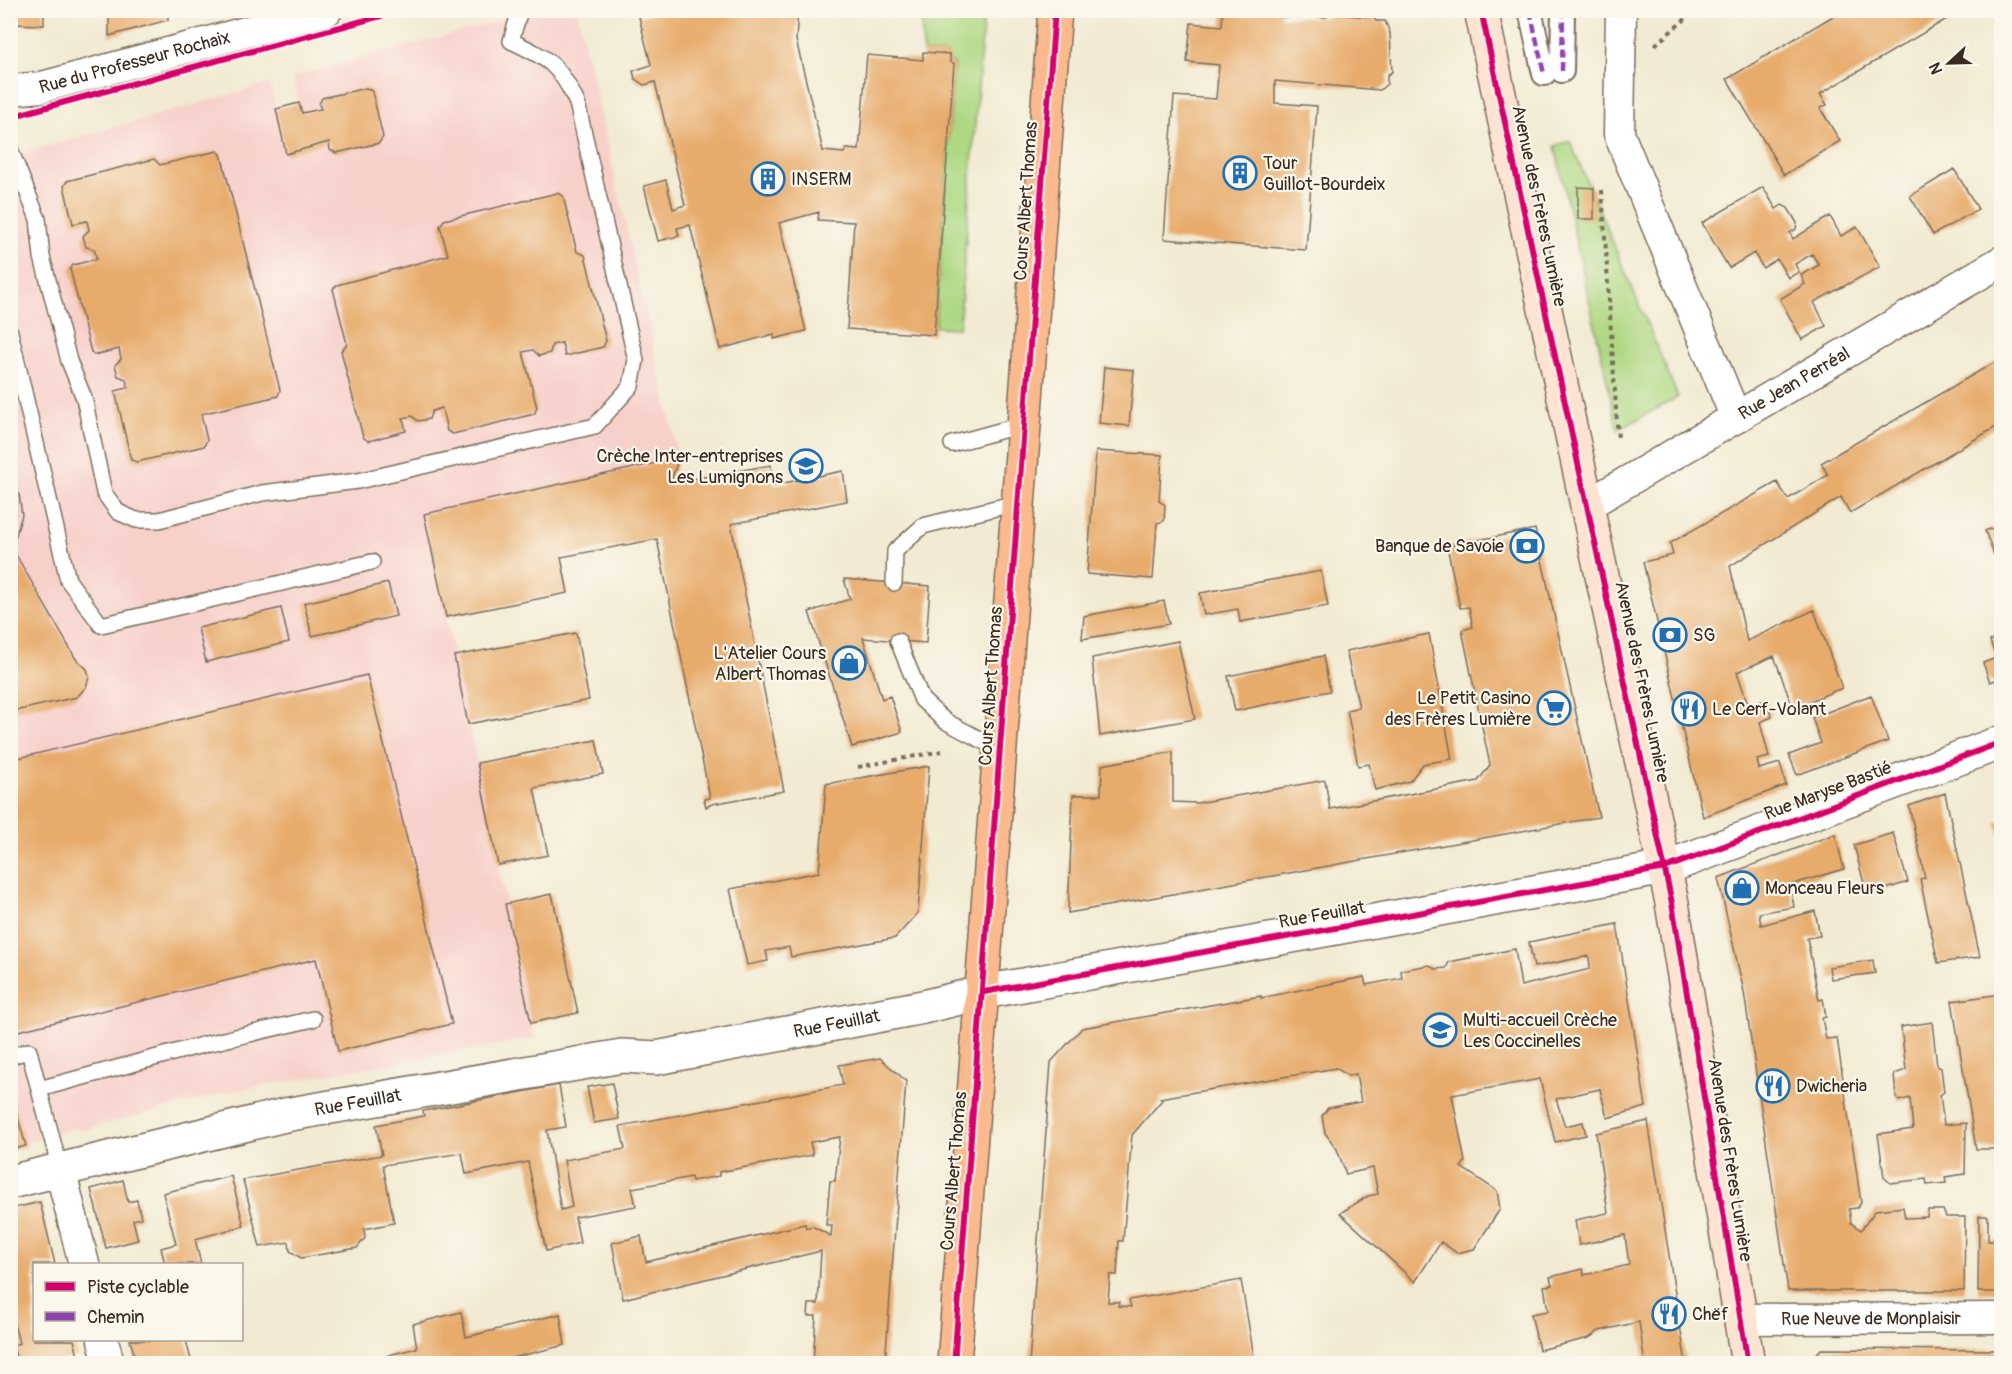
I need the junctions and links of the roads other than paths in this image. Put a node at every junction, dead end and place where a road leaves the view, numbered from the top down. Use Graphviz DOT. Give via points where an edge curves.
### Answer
graph roads {
  1 [pos="327,10"];
  2 [pos="520,10"];
  3 [pos="1055,10"];
  4 [pos="1481,10"];
  5 [pos="1530,10"];
  6 [pos="1563,10"];
  7 [pos="1621,10"];
  8 [pos="10,90"];
  9 [pos="10,149"];
  10 [pos="2001,261"];
  11 [pos="10,332"];
  12 [pos="1736,418"];
  13 [pos="1025,424"];
  14 [pos="952,444"];
  15 [pos="1020,502"];
  16 [pos="1589,504"];
  17 [pos="372,562"];
  18 [pos="894,584"];
  19 [pos="898,641"];
  20 [pos="2001,742"];
  21 [pos="1002,751"];
  22 [pos="1665,868"];
  23 [pos="984,992"];
  24 [pos="313,1019"];
  25 [pos="10,1056"];
  26 [pos="39,1089"];
  27 [pos="60,1169"];
  28 [pos="10,1182"];
  29 [pos="84,1263"];
  30 [pos="2001,1318"];
  31 [pos="1741,1319"];
  32 [pos="103,1341"];
  33 [pos="109,1364"];
  34 [pos="954,1364"];
  35 [pos="1748,1364"];
  1 -- 8 [label="street, Rue du Professeur Rochaix" via="42,87"];
  2 -- 9 [label="lane" via="511,42 546,57 567,80 577,103 636,360 631,386 595,426 358,481 262,493 159,520 136,520 118,512 104,493 84,398 69,361 42,257 38,219"];
  3 -- 13 [label="main road, Cours Albert Thomas"];
  4 -- 16 [label="main road, Avenue des Frères Lumière"];
  5 -- 6 [label="street" via="1553,73"];
  7 -- 12 [label="street" via="1619,134"];
  10 -- 12 [label="street, Rue Jean Perréal"];
  11 -- 17 [label="lane" via="68,580 101,625"];
  12 -- 16 [label="street, Rue Jean Perréal"];
  13 -- 14 [label="lane"];
  13 -- 15 [label="main road, Cours Albert Thomas"];
  15 -- 18 [label="lane" via="923,526 894,551"];
  15 -- 21 [label="main road, Cours Albert Thomas"];
  16 -- 22 [label="main road, Avenue des Frères Lumière"];
  19 -- 21 [label="lane" via="922,700 945,721"];
  20 -- 22 [label="street, Rue Maryse Bastié"];
  21 -- 23 [label="main road, Cours Albert Thomas"];
  22 -- 23 [label="street, Rue Feuillat"];
  22 -- 31 [label="main road, Avenue des Frères Lumière"];
  23 -- 27 [label="street, Rue Feuillat" via="656,1058 622,1056 285,1115"];
  23 -- 34 [label="main road, Cours Albert Thomas"];
  24 -- 26 [label="lane"];
  25 -- 26 [label="lane" via="29,1051"];
  26 -- 27 [label="lane"];
  27 -- 28 [label="street, Rue Feuillat"];
  27 -- 29 [label="street"];
  30 -- 31 [label="street, Rue Neuve de Monplaisir"];
  31 -- 35 [label="main road, Avenue des Frères Lumière"];
  32 -- 33 [label="street"];
}
